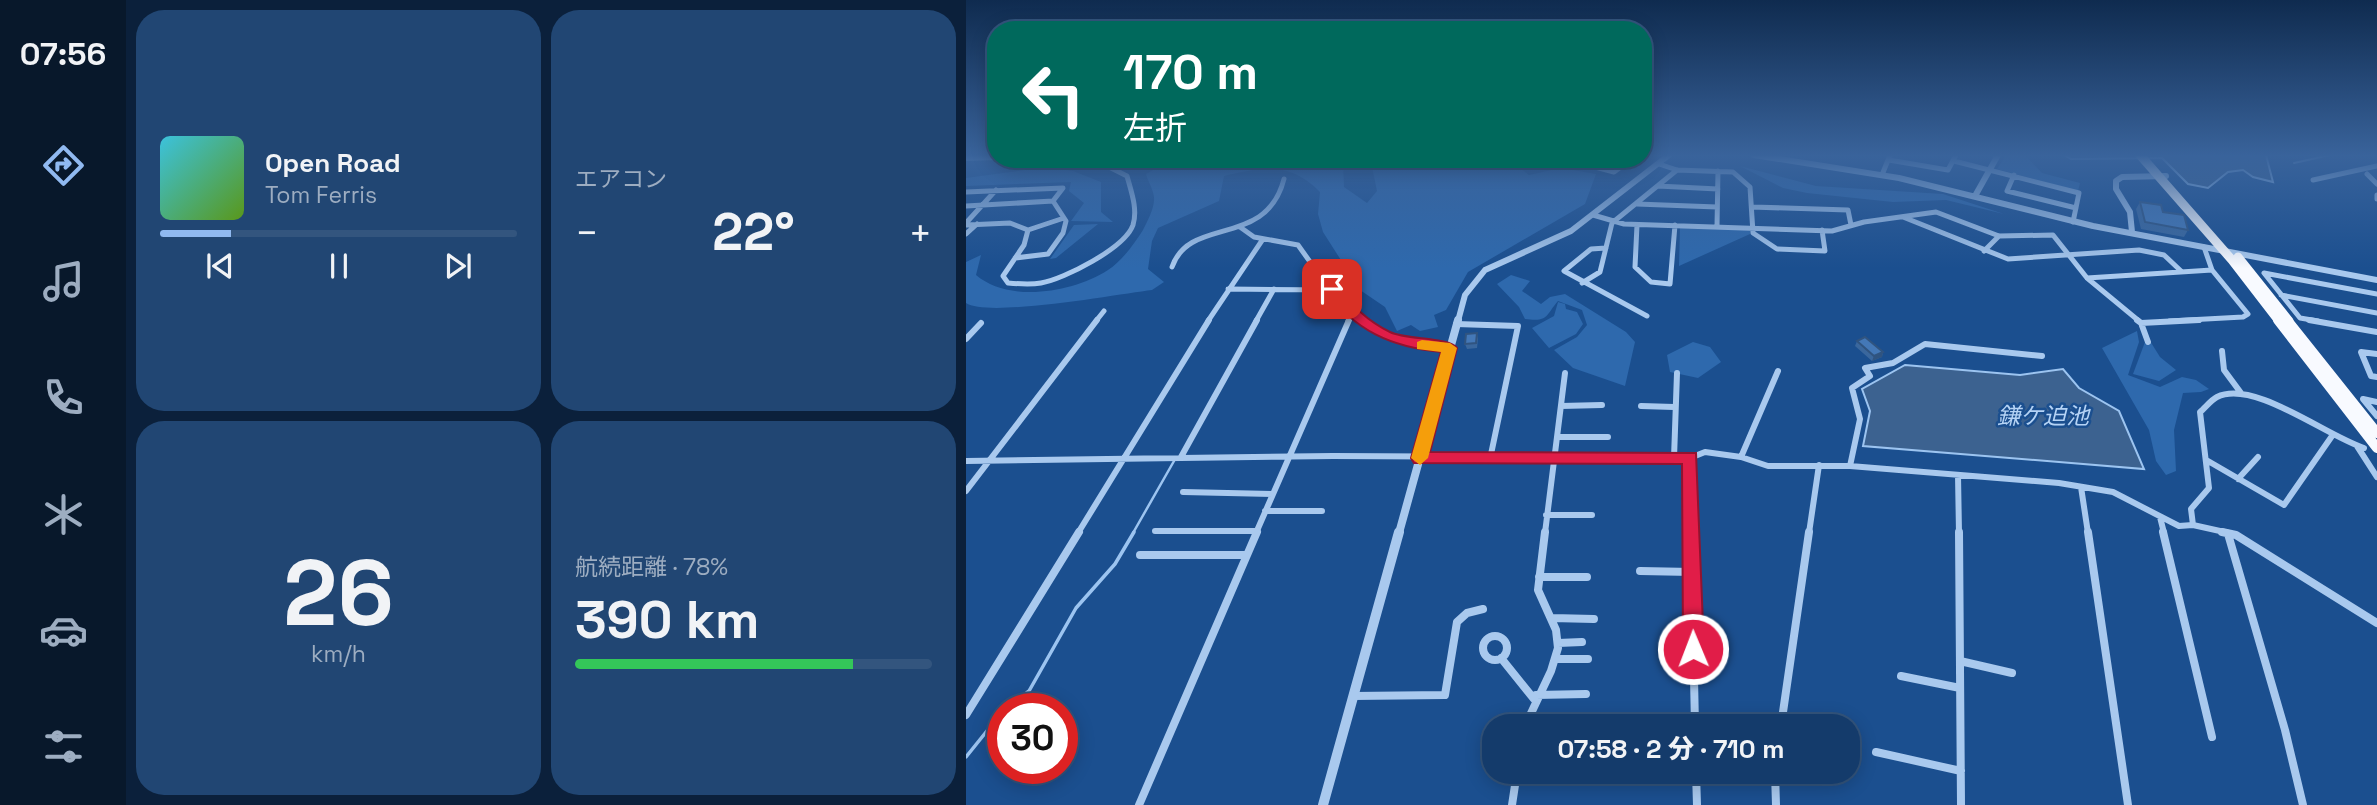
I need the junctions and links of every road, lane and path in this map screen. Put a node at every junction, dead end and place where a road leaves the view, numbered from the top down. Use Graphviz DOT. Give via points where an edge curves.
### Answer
graph roads {
  1 [pos="994,193"];
  2 [pos="1059,193"];
  3 [pos="1130,193"];
  4 [pos="1280,193"];
  5 [pos="1622,193"];
  6 [pos="1650,193"];
  7 [pos="1718,193"];
  8 [pos="1749,193"];
  9 [pos="1960,193"];
  10 [pos="1977,193"];
  11 [pos="2013,193"];
  12 [pos="2077,193"];
  13 [pos="2119,193"];
  14 [pos="2175,193"];
  15 [pos="2177,193"];
  16 [pos="1975,196"];
  17 [pos="1053,201"];
  18 [pos="1637,204"];
  19 [pos="982,205"];
  20 [pos="966,206"];
  21 [pos="1717,207"];
  22 [pos="1752,207"];
  23 [pos="2076,208"];
  24 [pos="1593,215"];
  25 [pos="1901,216"];
  26 [pos="1064,218"];
  27 [pos="2073,222"];
  28 [pos="1612,223"];
  29 [pos="966,224"];
  30 [pos="977,224"];
  31 [pos="1637,225"];
  32 [pos="1675,225"];
  33 [pos="1851,225"];
  34 [pos="1717,226"];
  35 [pos="1240,227"];
  36 [pos="1752,227"];
  37 [pos="1028,230"];
  38 [pos="1822,230"];
  39 [pos="2132,232"];
  40 [pos="966,234"];
  41 [pos="1998,236"];
  42 [pos="1264,239"];
  43 [pos="1606,248"];
  44 [pos="2206,248"];
  45 [pos="1984,251"];
  46 [pos="2068,256"];
  47 [pos="1015,258"];
  48 [pos="1171,267"];
  49 [pos="2212,270"];
  50 [pos="2181,271"];
  51 [pos="2087,278"];
  52 [pos="2377,280"];
  53 [pos="1582,283"];
  54 [pos="1228,289"];
  55 [pos="1274,289"];
  56 [pos="1332,289"];
  57 [pos="2377,294"];
  58 [pos="2281,295"];
  59 [pos="1104,312"];
  60 [pos="2377,313"];
  61 [pos="1351,314"];
  62 [pos="1647,316"];
  63 [pos="981,323"];
  64 [pos="2141,323"];
  65 [pos="1457,324"];
  66 [pos="2377,332"];
  67 [pos="966,339"];
  68 [pos="2148,342"];
  69 [pos="1450,348"];
  70 [pos="2222,351"];
  71 [pos="2377,354"];
  72 [pos="2042,356"];
  73 [pos="1779,371"];
  74 [pos="1565,373"];
  75 [pos="1677,373"];
  76 [pos="2377,377"];
  77 [pos="2241,393"];
  78 [pos="2377,402"];
  79 [pos="1602,405"];
  80 [pos="1561,406"];
  81 [pos="1641,406"];
  82 [pos="1674,407"];
  83 [pos="2377,416"];
  84 [pos="2377,433"];
  85 [pos="2332,436"];
  86 [pos="1557,437"];
  87 [pos="1608,437"];
  88 [pos="2377,448"];
  89 [pos="1181,457"];
  90 [pos="1286,457"];
  91 [pos="1741,457"];
  92 [pos="2258,457"];
  93 [pos="1124,458"];
  94 [pos="1420,458"];
  95 [pos="1674,458"];
  96 [pos="1690,458"];
  97 [pos="1490,459"];
  98 [pos="1554,459"];
  99 [pos="966,460"];
  100 [pos="990,460"];
  101 [pos="2208,461"];
  102 [pos="1819,465"];
  103 [pos="1850,466"];
  104 [pos="1958,475"];
  105 [pos="2377,477"];
  106 [pos="2238,479"];
  107 [pos="2081,487"];
  108 [pos="966,491"];
  109 [pos="1184,492"];
  110 [pos="1272,494"];
  111 [pos="1265,511"];
  112 [pos="1322,511"];
  113 [pos="1546,515"];
  114 [pos="1592,515"];
  115 [pos="2160,517"];
  116 [pos="2193,525"];
  117 [pos="1155,531"];
  118 [pos="1256,531"];
  119 [pos="2228,534"];
  120 [pos="1140,555"];
  121 [pos="1246,555"];
  122 [pos="1640,571"];
  123 [pos="1692,572"];
  124 [pos="1539,577"];
  125 [pos="1587,577"];
  126 [pos="1483,609"];
  127 [pos="1552,618"];
  128 [pos="1594,619"];
  129 [pos="2377,624"];
  130 [pos="1582,642"];
  131 [pos="1558,643"];
  132 [pos="1501,658"];
  133 [pos="1555,659"];
  134 [pos="1588,659"];
  135 [pos="1960,661"];
  136 [pos="2012,673"];
  137 [pos="1901,676"];
  138 [pos="1960,688"];
  139 [pos="1586,694"];
  140 [pos="1353,696"];
  141 [pos="1535,697"];
  142 [pos="1529,714"];
  143 [pos="1695,714"];
  144 [pos="1783,714"];
  145 [pos="966,715"];
  146 [pos="2212,737"];
  147 [pos="1876,752"];
  148 [pos="1961,771"];
  149 [pos="1515,784"];
  150 [pos="1696,784"];
  151 [pos="1775,784"];
  152 [pos="1139,805"];
  153 [pos="1323,805"];
  154 [pos="1512,805"];
  155 [pos="1697,805"];
  156 [pos="1776,805"];
  157 [pos="1961,805"];
  158 [pos="2128,805"];
  159 [pos="2303,805"];
  1 -- 19 [label="street"];
  2 -- 17 [label="street"];
  3 -- 47 [label="street" via="1134,225 1129,233 1079,269 1016,285 1004,280 1004,272"];
  4 -- 35 [label="street" via="1277,204"];
  5 -- 24 [label="street"];
  6 -- 18 [label="street"];
  7 -- 21 [label="street"];
  8 -- 22 [label="street"];
  9 -- 16 [label="street"];
  10 -- 16 [label="street"];
  11 -- 23 [label="street"];
  12 -- 23 [label="street"];
  13 -- 39 [label="street" via="2130,212"];
  14 -- 88 [label="highway"];
  15 -- 84 [label="highway" via="2274,300"];
  16 -- 27 [label="street"];
  17 -- 19 [label="street"];
  17 -- 26 [label="street"];
  18 -- 21 [label="street"];
  18 -- 28 [label="street"];
  19 -- 20 [label="street"];
  19 -- 29 [label="street"];
  21 -- 34 [label="street"];
  22 -- 33 [label="street" via="1848,210"];
  22 -- 36 [label="street"];
  23 -- 27 [label="street"];
  24 -- 28 [label="street"];
  24 -- 65 [label="street" via="1554,241 1485,270 1465,295"];
  25 -- 33 [label="street"];
  25 -- 41 [label="street" via="1936,212"];
  25 -- 45 [label="street"];
  26 -- 37 [label="street"];
  26 -- 47 [label="street" via="1063,233 1049,254"];
  27 -- 39 [label="street"];
  28 -- 31 [label="street"];
  28 -- 43 [label="street"];
  29 -- 30 [label="street"];
  30 -- 37 [label="street" via="1010,223"];
  30 -- 40 [label="street"];
  31 -- 32 [label="street"];
  31 -- 32 [label="street" via="1635,267 1651,282 1670,284"];
  32 -- 34 [label="street"];
  33 -- 38 [label="street"];
  34 -- 36 [label="street"];
  35 -- 42 [label="street"];
  35 -- 48 [label="street" via="1191,244 1175,257"];
  36 -- 38 [label="street"];
  36 -- 38 [label="street" via="1753,233 1777,249 1825,251"];
  37 -- 47 [label="street"];
  39 -- 44 [label="street"];
  41 -- 45 [label="street"];
  41 -- 46 [label="street" via="2053,235"];
  42 -- 54 [label="street"];
  42 -- 56 [label="street" via="1297,245"];
  43 -- 53 [label="street" via="1601,272"];
  43 -- 53 [label="street" via="1591,249 1565,268 1565,273"];
  44 -- 49 [label="street"];
  44 -- 52 [label="street"];
  45 -- 46 [label="street" via="2008,259"];
  46 -- 50 [label="street" via="2139,250 2164,255"];
  46 -- 51 [label="street"];
  49 -- 50 [label="street"];
  49 -- 64 [label="street" via="2248,314"];
  50 -- 51 [label="street"];
  51 -- 64 [label="street"];
  53 -- 62 [label="street"];
  54 -- 55 [label="street"];
  54 -- 93 [label="street"];
  55 -- 56 [label="street"];
  55 -- 89 [label="street"];
  56 -- 61 [label="street"];
  57 -- 58 [label="street" via="2264,273"];
  58 -- 60 [label="street"];
  58 -- 66 [label="street" via="2300,318"];
  59 -- 100 [label="street"];
  61 -- 69 [label="street" via="1398,340"];
  61 -- 90 [label="street"];
  63 -- 67 [label="street"];
  64 -- 68 [label="street"];
  65 -- 69 [label="street"];
  65 -- 97 [label="street" via="1518,326"];
  69 -- 94 [label="street"];
  70 -- 77 [label="street" via="2224,370"];
  71 -- 76 [label="street" via="2361,352 2371,376"];
  72 -- 103 [label="street" via="1925,344 1893,363 1865,368 1870,376 1852,388 1860,419"];
  73 -- 91 [label="street"];
  74 -- 80 [label="street"];
  75 -- 82 [label="street"];
  77 -- 85 [label="street" via="2261,397"];
  77 -- 101 [label="street" via="2220,396 2200,412"];
  78 -- 83 [label="street" via="2363,399"];
  79 -- 80 [label="street"];
  80 -- 86 [label="street"];
  81 -- 82 [label="street"];
  82 -- 95 [label="street"];
  85 -- 105 [label="street" via="2360,447"];
  85 -- 106 [label="street" via="2284,505"];
  86 -- 87 [label="street"];
  86 -- 98 [label="street"];
  89 -- 90 [label="street"];
  89 -- 93 [label="street"];
  90 -- 94 [label="street"];
  90 -- 110 [label="street"];
  91 -- 96 [label="street" via="1705,452"];
  91 -- 102 [label="street" via="1768,466"];
  92 -- 106 [label="street"];
  93 -- 100 [label="street"];
  93 -- 145 [label="street"];
  94 -- 97 [label="street"];
  94 -- 140 [label="street"];
  95 -- 96 [label="street"];
  95 -- 98 [label="street"];
  96 -- 123 [label="street"];
  97 -- 98 [label="street"];
  98 -- 113 [label="street"];
  99 -- 100 [label="street"];
  100 -- 108 [label="street"];
  101 -- 106 [label="street"];
  101 -- 116 [label="street" via="2209,488 2191,509"];
  102 -- 103 [label="street"];
  102 -- 144 [label="street"];
  103 -- 104 [label="street"];
  104 -- 107 [label="street"];
  104 -- 135 [label="street"];
  107 -- 115 [label="street" via="2113,492"];
  107 -- 158 [label="street"];
  109 -- 110 [label="street"];
  110 -- 111 [label="street"];
  111 -- 112 [label="street"];
  111 -- 118 [label="street"];
  113 -- 114 [label="street"];
  113 -- 124 [label="street"];
  115 -- 116 [label="street" via="2179,526"];
  115 -- 146 [label="street"];
  116 -- 119 [label="street"];
  117 -- 118 [label="street"];
  118 -- 121 [label="street"];
  119 -- 129 [label="street"];
  119 -- 159 [label="street"];
  120 -- 121 [label="street"];
  121 -- 152 [label="street"];
  122 -- 123 [label="street"];
  123 -- 143 [label="street"];
  124 -- 125 [label="street"];
  124 -- 127 [label="street" via="1541,600"];
  126 -- 140 [label="street" via="1467,613 1457,622 1445,695"];
  127 -- 128 [label="street"];
  127 -- 131 [label="street"];
  130 -- 131 [label="street"];
  131 -- 133 [label="street"];
  132 -- 141 [label="street"];
  133 -- 134 [label="street"];
  133 -- 141 [label="street"];
  135 -- 136 [label="street"];
  135 -- 138 [label="street"];
  137 -- 138 [label="street"];
  138 -- 148 [label="street"];
  139 -- 141 [label="street"];
  140 -- 153 [label="street"];
  141 -- 142 [label="street"];
  147 -- 148 [label="street"];
  148 -- 157 [label="street"];
  149 -- 154 [label="street"];
  150 -- 155 [label="street"];
  151 -- 156 [label="street"];
}
